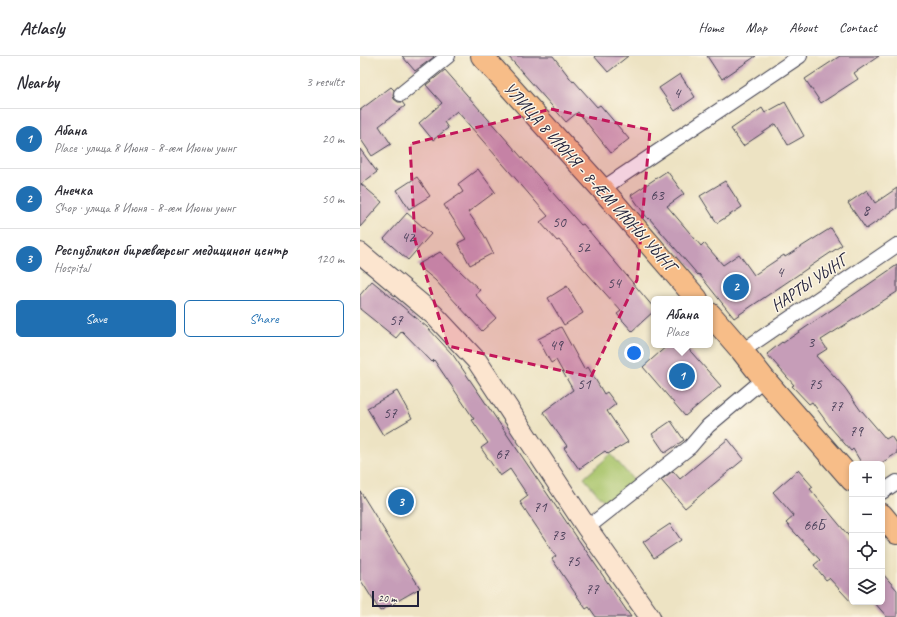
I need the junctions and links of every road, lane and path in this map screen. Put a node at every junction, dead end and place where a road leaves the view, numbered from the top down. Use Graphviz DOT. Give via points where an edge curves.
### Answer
graph roads {
  1 [pos="448,56"];
  2 [pos="482,56"];
  3 [pos="800,56"];
  4 [pos="401,94"];
  5 [pos="602,189"];
  6 [pos="897,245"];
  7 [pos="360,253"];
  8 [pos="694,296"];
  9 [pos="713,317"];
  10 [pos="742,351"];
  11 [pos="764,379"];
  12 [pos="849,477"];
  13 [pos="897,482"];
  14 [pos="885,490"];
  15 [pos="885,519"];
  16 [pos="587,528"];
  17 [pos="897,533"];
  18 [pos="650,617"];
  1 -- 4 [label="street"];
  2 -- 5 [label="highway, УЛИЦА 8 ИЮНЯ - 8-ӔМ ИЮНЫ УЫНГ"];
  3 -- 5 [label="street"];
  5 -- 8 [label="highway, УЛИЦА 8 ИЮНЯ - 8-ӔМ ИЮНЫ УЫНГ"];
  6 -- 10 [label="street, НАРТЫ УЫНГ"];
  7 -- 16 [label="street" via="434,315 477,361"];
  9 -- 10 [label="highway"];
  10 -- 11 [label="highway"];
  11 -- 12 [label="highway"];
  11 -- 16 [label="street" via="708,426 690,447"];
  13 -- 14 [label="street"];
  15 -- 17 [label="highway"];
  16 -- 18 [label="street"];
}
